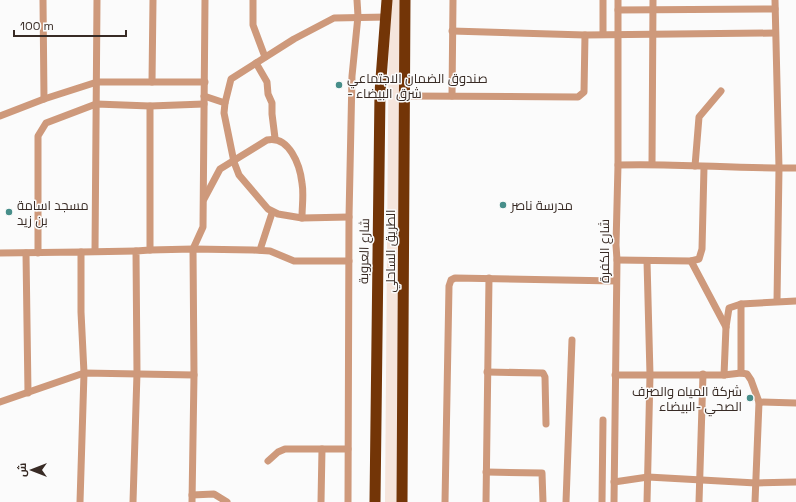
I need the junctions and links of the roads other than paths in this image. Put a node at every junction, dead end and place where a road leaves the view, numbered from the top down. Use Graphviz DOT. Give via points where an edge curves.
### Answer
graph roads {
  1 [pos="43,0"];
  2 [pos="97,0"];
  3 [pos="153,0"];
  4 [pos="204,0"];
  5 [pos="253,0"];
  6 [pos="357,0"];
  7 [pos="387,0"];
  8 [pos="405,0"];
  9 [pos="453,0"];
  10 [pos="603,0"];
  11 [pos="618,0"];
  12 [pos="653,0"];
  13 [pos="775,0"];
  14 [pos="775,9"];
  15 [pos="618,10"];
  16 [pos="653,10"];
  17 [pos="358,16"];
  18 [pos="387,17"];
  19 [pos="452,31"];
  20 [pos="775,33"];
  21 [pos="603,34"];
  22 [pos="653,34"];
  23 [pos="585,35"];
  24 [pos="618,35"];
  25 [pos="264,58"];
  26 [pos="256,63"];
  27 [pos="97,82"];
  28 [pos="152,82"];
  29 [pos="205,82"];
  30 [pos="721,91"];
  31 [pos="204,96"];
  32 [pos="405,96"];
  33 [pos="452,96"];
  34 [pos="44,99"];
  35 [pos="225,103"];
  36 [pos="96,104"];
  37 [pos="204,104"];
  38 [pos="150,106"];
  39 [pos="0,116"];
  40 [pos="275,138"];
  41 [pos="234,162"];
  42 [pos="618,164"];
  43 [pos="652,164"];
  44 [pos="695,166"];
  45 [pos="704,167"];
  46 [pos="779,168"];
  47 [pos="796,168"];
  48 [pos="203,201"];
  49 [pos="272,213"];
  50 [pos="349,217"];
  51 [pos="302,218"];
  52 [pos="194,249"];
  53 [pos="150,250"];
  54 [pos="260,250"];
  55 [pos="136,251"];
  56 [pos="81,252"];
  57 [pos="95,252"];
  58 [pos="0,253"];
  59 [pos="26,253"];
  60 [pos="38,253"];
  61 [pos="617,260"];
  62 [pos="349,261"];
  63 [pos="647,261"];
  64 [pos="691,261"];
  65 [pos="489,278"];
  66 [pos="616,281"];
  67 [pos="777,301"];
  68 [pos="796,301"];
  69 [pos="740,304"];
  70 [pos="726,327"];
  71 [pos="572,340"];
  72 [pos="487,372"];
  73 [pos="84,373"];
  74 [pos="137,373"];
  75 [pos="741,373"];
  76 [pos="703,374"];
  77 [pos="194,375"];
  78 [pos="616,375"];
  79 [pos="650,375"];
  80 [pos="724,375"];
  81 [pos="28,393"];
  82 [pos="0,402"];
  83 [pos="759,402"];
  84 [pos="796,403"];
  85 [pos="603,420"];
  86 [pos="546,424"];
  87 [pos="322,449"];
  88 [pos="348,450"];
  89 [pos="268,461"];
  90 [pos="486,472"];
  91 [pos="648,477"];
  92 [pos="700,480"];
  93 [pos="614,482"];
  94 [pos="796,482"];
  95 [pos="756,483"];
  96 [pos="192,499"];
  97 [pos="80,502"];
  98 [pos="134,502"];
  99 [pos="227,502"];
  100 [pos="321,502"];
  101 [pos="348,502"];
  102 [pos="375,502"];
  103 [pos="402,502"];
  104 [pos="445,502"];
  105 [pos="486,502"];
  106 [pos="543,502"];
  107 [pos="566,502"];
  108 [pos="602,502"];
  109 [pos="614,502"];
  110 [pos="647,502"];
  111 [pos="699,502"];
  112 [pos="755,502"];
  1 -- 34 [label="street"];
  2 -- 27 [label="street"];
  3 -- 28 [label="street"];
  4 -- 29 [label="street"];
  5 -- 25 [label="street" via="254,25"];
  6 -- 17 [label="street"];
  7 -- 18 [label="highway, شارع العروبة"];
  8 -- 32 [label="highway, الطريق الساحلي"];
  9 -- 19 [label="street"];
  10 -- 21 [label="street"];
  11 -- 15 [label="street, شارع الكفرة"];
  12 -- 16 [label="street"];
  13 -- 14 [label="street"];
  14 -- 16 [label="street"];
  14 -- 20 [label="street"];
  15 -- 16 [label="street"];
  15 -- 24 [label="street, شارع الكفرة"];
  16 -- 22 [label="street"];
  17 -- 18 [label="street"];
  17 -- 25 [label="street" via="327,21"];
  17 -- 50 [label="street" via="352,76"];
  18 -- 102 [label="highway, شارع العروبة" via="380,92"];
  19 -- 23 [label="street"];
  19 -- 33 [label="street"];
  20 -- 22 [label="street"];
  20 -- 46 [label="street"];
  21 -- 23 [label="street"];
  21 -- 24 [label="street"];
  22 -- 24 [label="street"];
  22 -- 43 [label="street"];
  23 -- 33 [label="street" via="582,96"];
  24 -- 42 [label="street, شارع الكفرة"];
  25 -- 26 [label="street"];
  26 -- 35 [label="street" via="231,79"];
  26 -- 40 [label="street" via="267,82"];
  27 -- 28 [label="street"];
  27 -- 34 [label="street"];
  27 -- 36 [label="street"];
  28 -- 29 [label="street"];
  29 -- 31 [label="street"];
  30 -- 44 [label="street" via="699,117"];
  31 -- 35 [label="street"];
  31 -- 37 [label="street"];
  32 -- 33 [label="street"];
  32 -- 103 [label="highway, الطريق الساحلي"];
  34 -- 39 [label="street"];
  35 -- 41 [label="street" via="224,113"];
  36 -- 38 [label="street"];
  36 -- 57 [label="street"];
  36 -- 60 [label="street" via="46,123 38,136"];
  37 -- 38 [label="street"];
  37 -- 48 [label="street"];
  38 -- 53 [label="street"];
  40 -- 41 [label="street" via="267,140"];
  40 -- 51 [label="street" via="289,149 298,164 302,183"];
  41 -- 48 [label="street" via="217,173"];
  41 -- 49 [label="street" via="239,175"];
  42 -- 43 [label="street"];
  42 -- 61 [label="street, شارع الكفرة"];
  43 -- 44 [label="street"];
  44 -- 45 [label="street"];
  45 -- 46 [label="street"];
  45 -- 64 [label="street" via="701,255 699,259"];
  46 -- 47 [label="street"];
  46 -- 67 [label="street"];
  48 -- 52 [label="street" via="203,227"];
  49 -- 51 [label="street"];
  49 -- 54 [label="street"];
  50 -- 51 [label="street"];
  50 -- 62 [label="street"];
  52 -- 53 [label="street"];
  52 -- 54 [label="street"];
  52 -- 77 [label="street"];
  53 -- 55 [label="street"];
  54 -- 62 [label="street" via="294,261"];
  55 -- 57 [label="street"];
  55 -- 74 [label="street"];
  56 -- 57 [label="street"];
  56 -- 60 [label="street"];
  56 -- 73 [label="street"];
  58 -- 59 [label="street"];
  59 -- 60 [label="street"];
  59 -- 81 [label="street"];
  61 -- 63 [label="street"];
  61 -- 66 [label="street, شارع الكفرة"];
  62 -- 88 [label="street"];
  63 -- 64 [label="street"];
  63 -- 79 [label="street"];
  64 -- 70 [label="street"];
  65 -- 66 [label="street"];
  65 -- 72 [label="street"];
  65 -- 104 [label="street" via="455,278 449,286"];
  66 -- 78 [label="street, شارع الكفرة"];
  67 -- 68 [label="street"];
  67 -- 69 [label="street"];
  69 -- 70 [label="street" via="729,308"];
  69 -- 75 [label="street"];
  70 -- 80 [label="street"];
  71 -- 107 [label="street"];
  72 -- 86 [label="street" via="543,373"];
  72 -- 90 [label="street"];
  73 -- 74 [label="street"];
  73 -- 81 [label="street"];
  73 -- 97 [label="street"];
  74 -- 77 [label="street"];
  74 -- 98 [label="street"];
  75 -- 80 [label="street"];
  75 -- 83 [label="street" via="746,374 751,380"];
  76 -- 79 [label="street"];
  76 -- 80 [label="street"];
  76 -- 92 [label="street"];
  77 -- 96 [label="street"];
  78 -- 79 [label="street"];
  78 -- 93 [label="street, شارع الكفرة"];
  79 -- 91 [label="street"];
  81 -- 82 [label="street"];
  83 -- 84 [label="street"];
  83 -- 95 [label="street"];
  85 -- 108 [label="street"];
  87 -- 88 [label="street"];
  87 -- 89 [label="street" via="285,449"];
  87 -- 100 [label="street"];
  88 -- 101 [label="street"];
  90 -- 105 [label="street"];
  90 -- 106 [label="street" via="542,473"];
  91 -- 92 [label="street"];
  91 -- 93 [label="street"];
  91 -- 110 [label="street"];
  92 -- 95 [label="street"];
  92 -- 111 [label="street"];
  93 -- 109 [label="street, شارع الكفرة"];
  94 -- 95 [label="street"];
  95 -- 112 [label="street"];
  96 -- 99 [label="street" via="214,494"];
}
